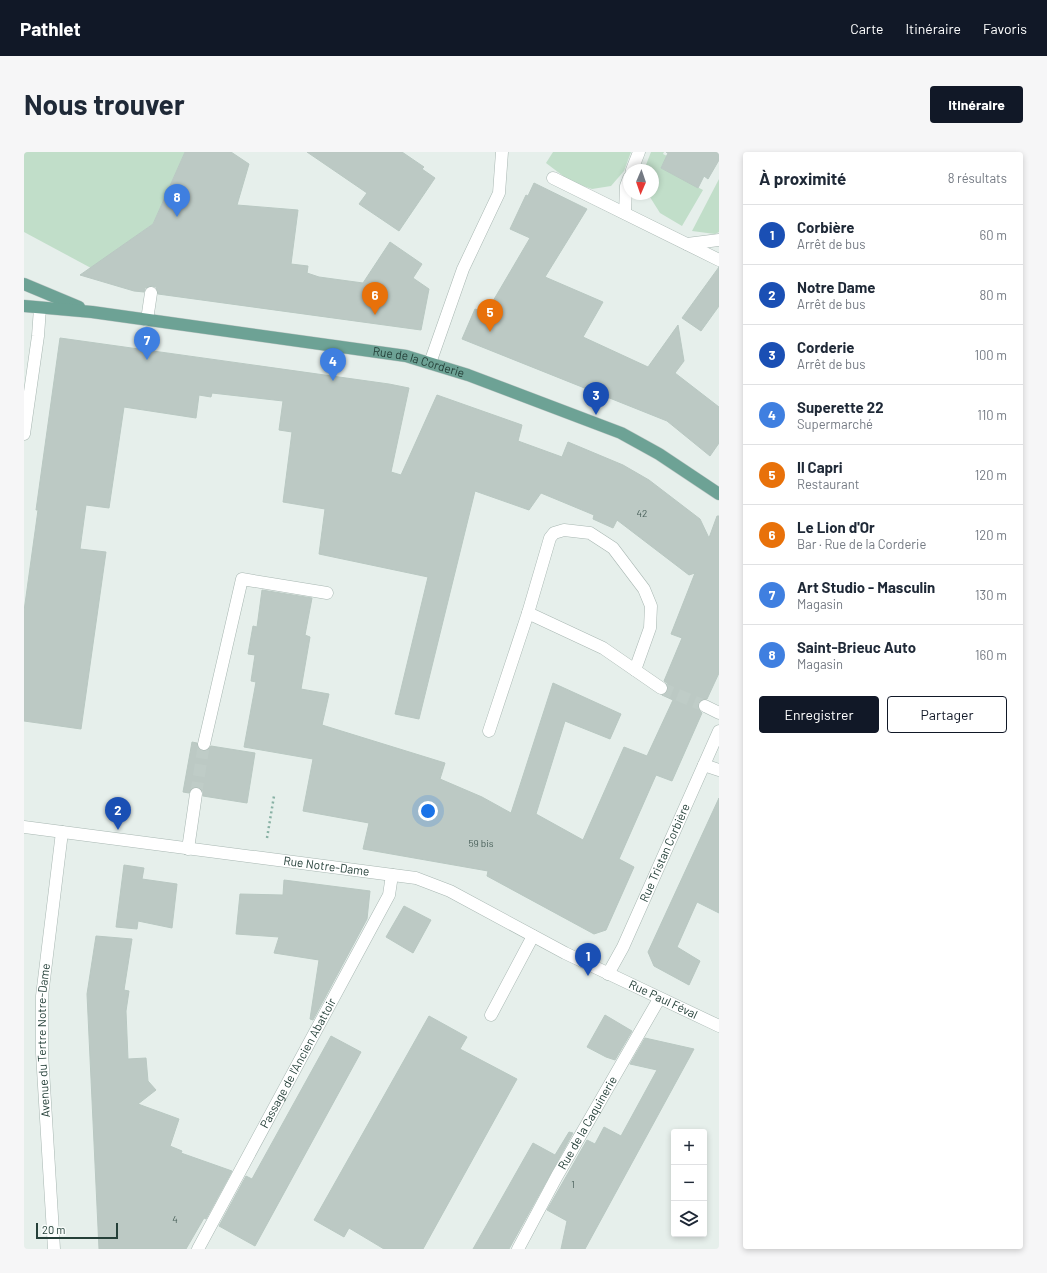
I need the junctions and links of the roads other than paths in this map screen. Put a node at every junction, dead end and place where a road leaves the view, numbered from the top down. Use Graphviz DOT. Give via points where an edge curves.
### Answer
graph roads {
  1 [pos="502,152"];
  2 [pos="639,152"];
  3 [pos="634,164"];
  4 [pos="553,178"];
  5 [pos="625,200"];
  6 [pos="625,213"];
  7 [pos="719,240"];
  8 [pos="687,244"];
  9 [pos="719,260"];
  10 [pos="24,284"];
  11 [pos="151,293"];
  12 [pos="24,306"];
  13 [pos="40,308"];
  14 [pos="92,312"];
  15 [pos="147,320"];
  16 [pos="430,363"];
  17 [pos="24,434"];
  18 [pos="719,494"];
  19 [pos="327,593"];
  20 [pos="528,613"];
  21 [pos="635,670"];
  22 [pos="661,688"];
  23 [pos="704,706"];
  24 [pos="719,712"];
  25 [pos="719,731"];
  26 [pos="489,732"];
  27 [pos="204,744"];
  28 [pos="704,765"];
  29 [pos="719,770"];
  30 [pos="196,794"];
  31 [pos="24,827"];
  32 [pos="62,832"];
  33 [pos="188,849"];
  34 [pos="392,875"];
  35 [pos="533,936"];
  36 [pos="608,974"];
  37 [pos="658,999"];
  38 [pos="490,1015"];
  39 [pos="719,1026"];
  40 [pos="54,1249"];
  41 [pos="198,1249"];
  42 [pos="518,1249"];
  1 -- 16 [label="street" via="500,194 462,269"];
  2 -- 3 [label="street"];
  4 -- 6 [label="street"];
  5 -- 6 [label="street"];
  6 -- 8 [label="street"];
  7 -- 8 [label="street"];
  8 -- 9 [label="street"];
  10 -- 14 [label="main road, Rue de la Corderie"];
  11 -- 15 [label="street"];
  12 -- 13 [label="main road, Rue de la Corderie"];
  13 -- 14 [label="main road, Rue de la Corderie"];
  13 -- 17 [label="street"];
  14 -- 15 [label="main road, Rue de la Corderie"];
  15 -- 16 [label="main road, Rue de la Corderie" via="406,356"];
  16 -- 18 [label="main road, Rue de la Corderie" via="530,397 621,433 659,454"];
  19 -- 27 [label="street" via="242,578"];
  20 -- 21 [label="street" via="603,648"];
  20 -- 21 [label="street" via="550,538 554,533 564,530 590,533 613,548 644,589 651,606 650,628"];
  20 -- 26 [label="street"];
  21 -- 22 [label="street"];
  23 -- 24 [label="street"];
  25 -- 28 [label="street, Rue Tristan Corbière"];
  28 -- 29 [label="street"];
  28 -- 36 [label="street, Rue Tristan Corbière" via="623,947"];
  30 -- 33 [label="street"];
  31 -- 32 [label="street, Rue Notre-Dame"];
  32 -- 33 [label="street, Rue Notre-Dame"];
  32 -- 40 [label="street, Avenue du Tertre Notre-Dame" via="42,996 42,1053"];
  33 -- 34 [label="street, Rue Notre-Dame"];
  34 -- 35 [label="street, Rue Notre-Dame" via="416,878 450,891"];
  34 -- 41 [label="street, Passage de l'Ancien Abattoir" via="388,895"];
  35 -- 36 [label="street, Rue Notre-Dame"];
  35 -- 38 [label="street"];
  36 -- 37 [label="street, Rue Paul Féval"];
  37 -- 39 [label="street, Rue Paul Féval"];
  37 -- 42 [label="street, Rue de la Caquinerie"];
}
